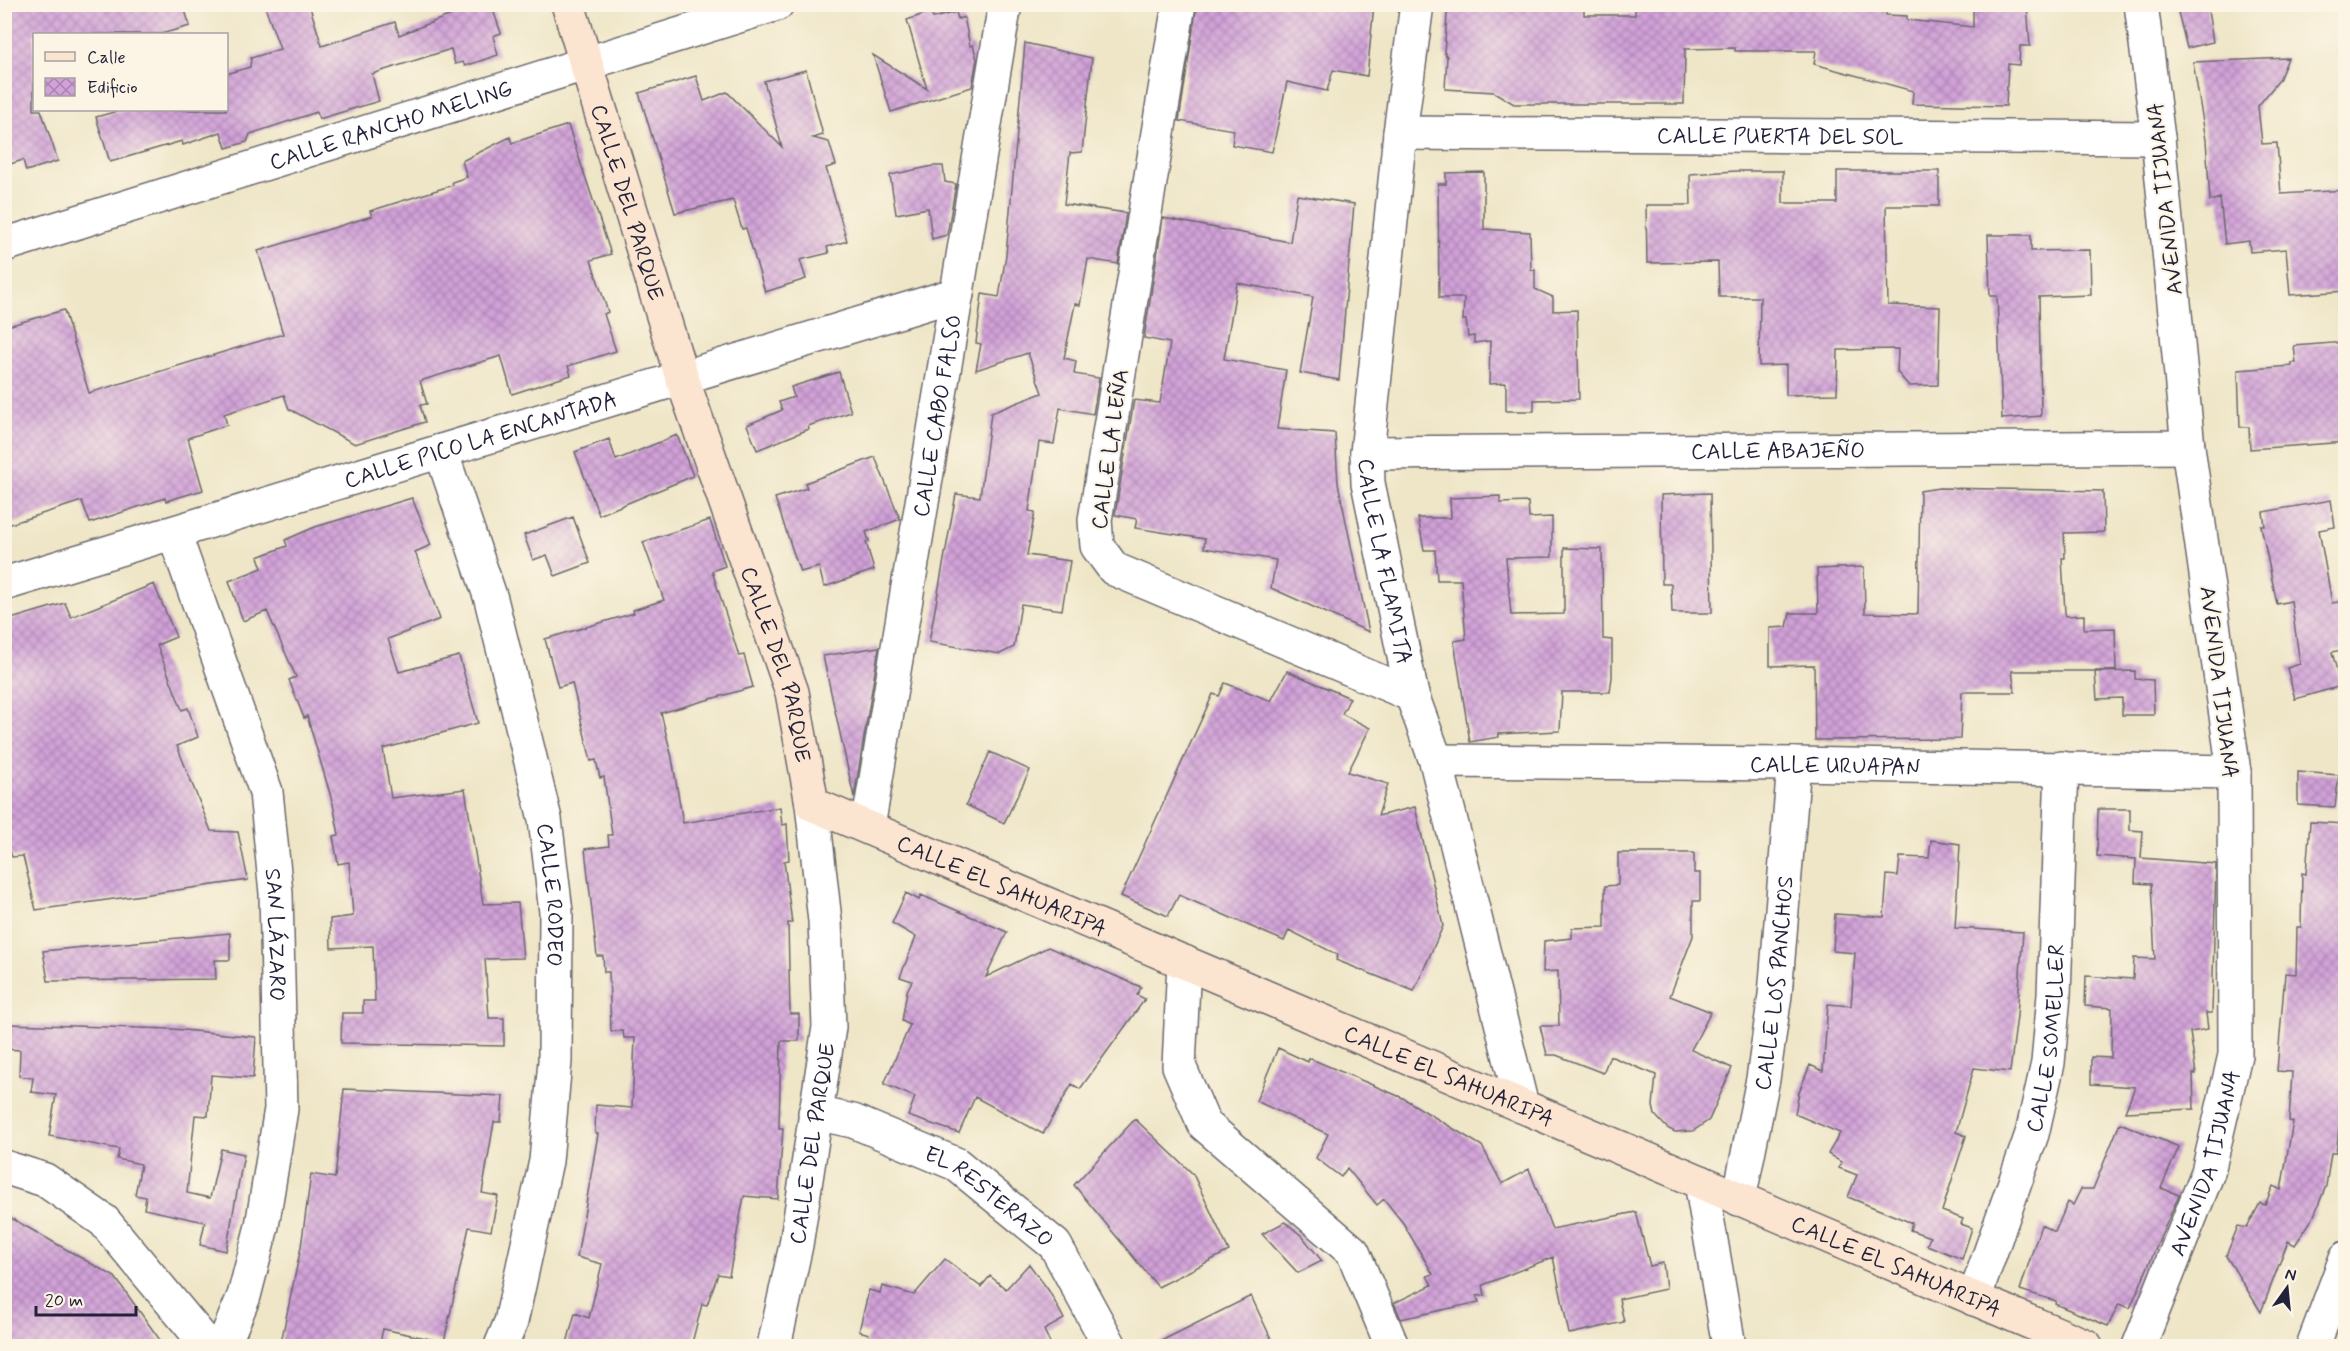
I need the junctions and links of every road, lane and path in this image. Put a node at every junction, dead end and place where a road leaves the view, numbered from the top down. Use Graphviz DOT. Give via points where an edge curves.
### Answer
graph roads {
  1 [pos="568,4"];
  2 [pos="777,4"];
  3 [pos="1005,4"];
  4 [pos="1179,4"];
  5 [pos="1417,4"];
  6 [pos="2141,4"];
  7 [pos="585,64"];
  8 [pos="1400,132"];
  9 [pos="2158,138"];
  10 [pos="4,245"];
  11 [pos="957,294"];
  12 [pos="682,378"];
  13 [pos="2188,447"];
  14 [pos="441,452"];
  15 [pos="1367,453"];
  16 [pos="174,533"];
  17 [pos="4,584"];
  18 [pos="1412,695"];
  19 [pos="1436,761"];
  20 [pos="1794,764"];
  21 [pos="2062,768"];
  22 [pos="2234,772"];
  23 [pos="812,804"];
  24 [pos="868,827"];
  25 [pos="1184,962"];
  26 [pos="1522,1106"];
  27 [pos="815,1113"];
  28 [pos="4,1167"];
  29 [pos="1701,1182"];
  30 [pos="1739,1199"];
  31 [pos="2346,1258"];
  32 [pos="1974,1299"];
  33 [pos="208,1347"];
  34 [pos="223,1347"];
  35 [pos="501,1347"];
  36 [pos="774,1347"];
  37 [pos="1110,1347"];
  38 [pos="1392,1347"];
  39 [pos="1729,1347"];
  40 [pos="2086,1347"];
  41 [pos="2139,1347"];
  42 [pos="2313,1347"];
  1 -- 7 [label="street, CALLE DEL PARQUE"];
  2 -- 7 [label="street, CALLE RANCHO MELING"];
  3 -- 11 [label="street, CALLE CABO FALSO"];
  4 -- 18 [label="street, CALLE LA LEÑA" via="1095,520 1097,546 1114,570"];
  5 -- 8 [label="street, CALLE LA FLAMITA"];
  6 -- 9 [label="street, AVENIDA TIJUANA"];
  7 -- 10 [label="street, CALLE RANCHO MELING"];
  7 -- 12 [label="street, CALLE DEL PARQUE"];
  8 -- 9 [label="street, CALLE PUERTA DEL SOL"];
  8 -- 15 [label="street, CALLE LA FLAMITA"];
  9 -- 13 [label="street, AVENIDA TIJUANA"];
  11 -- 12 [label="street, CALLE PICO LA ENCANTADA"];
  11 -- 24 [label="street, CALLE CABO FALSO"];
  12 -- 14 [label="street, CALLE PICO LA ENCANTADA"];
  12 -- 23 [label="street, CALLE DEL PARQUE" via="792,692"];
  13 -- 15 [label="street, CALLE ABAJEÑO"];
  13 -- 22 [label="street, AVENIDA TIJUANA"];
  14 -- 16 [label="street, CALLE PICO LA ENCANTADA"];
  14 -- 35 [label="street, CALLE RODEO" via="491,599 545,819 556,912 555,1061 546,1161 511,1322"];
  15 -- 18 [label="street, CALLE LA FLAMITA" via="1368,483"];
  16 -- 17 [label="street, CALLE PICO LA ENCANTADA"];
  16 -- 34 [label="street, SAN LÁZARO" via="266,792 276,893 281,1109 257,1246 244,1296"];
  18 -- 19 [label="street, CALLE LA FLAMITA"];
  19 -- 20 [label="street, CALLE URUAPAN"];
  19 -- 26 [label="street, CALLE LA FLAMITA"];
  20 -- 21 [label="street, CALLE URUAPAN"];
  20 -- 30 [label="street, CALLE LOS PANCHOS" via="1775,995"];
  21 -- 22 [label="street, CALLE URUAPAN"];
  21 -- 32 [label="street, CALLE SOMELLER" via="2048,1063 2032,1134"];
  22 -- 41 [label="street, AVENIDA TIJUANA" via="2235,1055 2208,1172"];
  23 -- 24 [label="street, CALLE EL SAHUARIPA"];
  23 -- 27 [label="street, CALLE DEL PARQUE" via="825,921 829,1028"];
  24 -- 25 [label="street, CALLE EL SAHUARIPA"];
  25 -- 26 [label="street, CALLE EL SAHUARIPA"];
  25 -- 38 [label="street" via="1179,1066 1204,1124 1353,1252"];
  26 -- 29 [label="street, CALLE EL SAHUARIPA"];
  27 -- 36 [label="street, CALLE DEL PARQUE" via="795,1245"];
  27 -- 37 [label="street, EL RESTERAZO" via="853,1121 956,1164 1055,1245"];
  28 -- 33 [label="street" via="45,1180 104,1221"];
  29 -- 30 [label="street, CALLE EL SAHUARIPA"];
  29 -- 39 [label="street"];
  30 -- 32 [label="street, CALLE EL SAHUARIPA"];
  31 -- 42 [label="street"];
  32 -- 40 [label="street, CALLE EL SAHUARIPA"];
}
